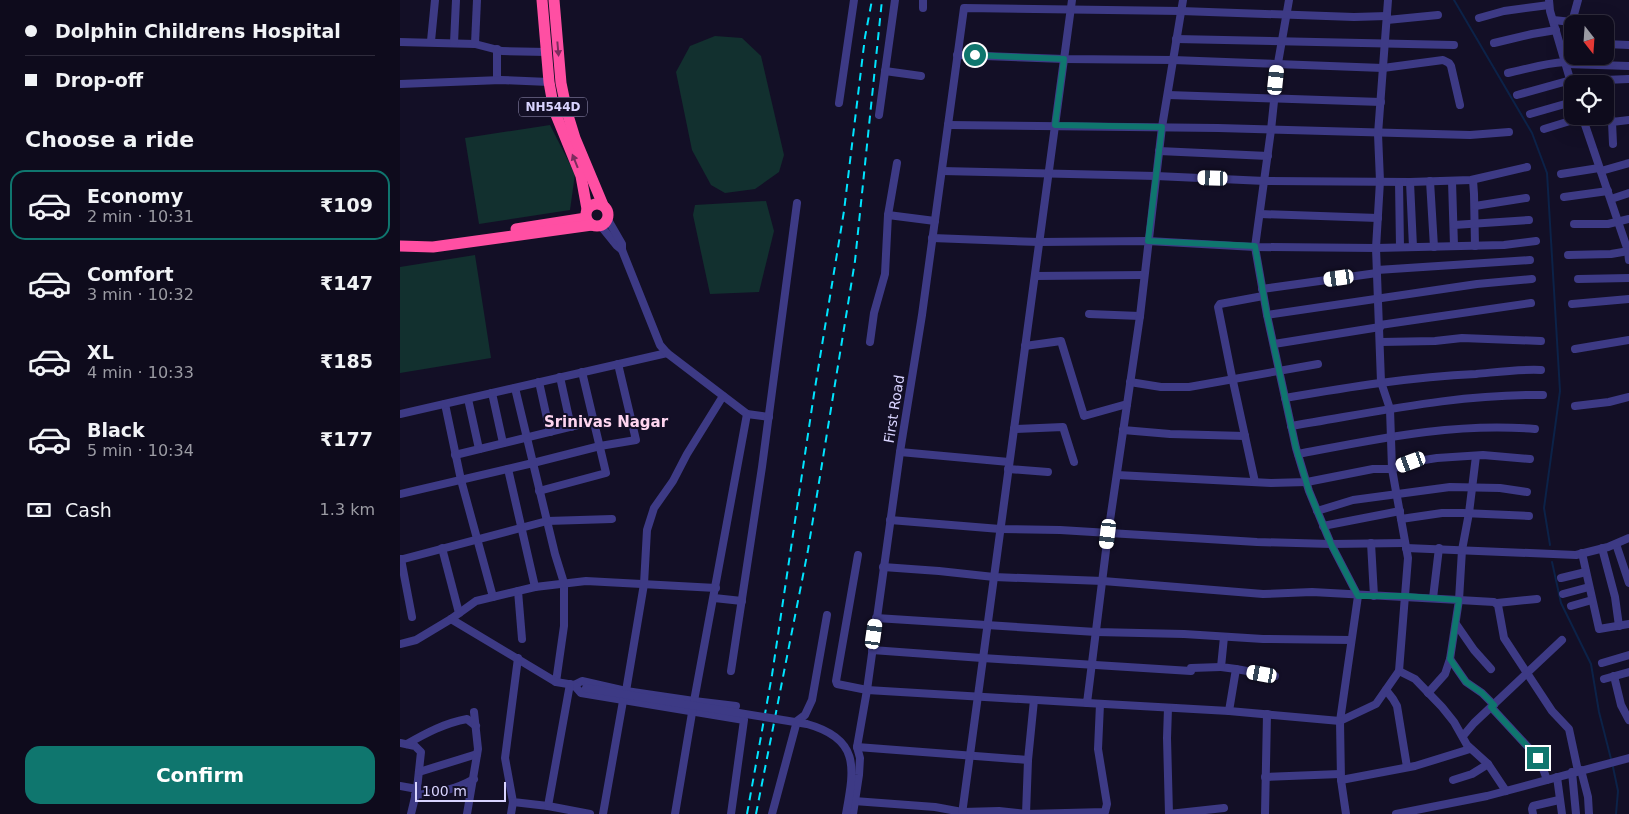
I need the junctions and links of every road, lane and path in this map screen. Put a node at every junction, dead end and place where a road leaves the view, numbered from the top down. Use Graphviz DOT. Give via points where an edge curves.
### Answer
graph roads {
  1 [pos="434,0"];
  2 [pos="456,0"];
  3 [pos="476,0"];
  4 [pos="542,0"];
  5 [pos="554,0"];
  6 [pos="854,0"];
  7 [pos="895,0"];
  8 [pos="1072,0"];
  9 [pos="1183,0"];
  10 [pos="1289,0"];
  11 [pos="1388,0"];
  12 [pos="1578,0"];
  13 [pos="1549,2"];
  14 [pos="1071,9"];
  15 [pos="1181,11"];
  16 [pos="1287,15"];
  17 [pos="1438,15"];
  18 [pos="1387,18"];
  19 [pos="1479,18"];
  20 [pos="1553,20"];
  21 [pos="1556,30"];
  22 [pos="1176,39"];
  23 [pos="1282,40"];
  24 [pos="431,41"];
  25 [pos="400,42"];
  26 [pos="454,43"];
  27 [pos="1494,43"];
  28 [pos="475,44"];
  29 [pos="1385,44"];
  30 [pos="1614,44"];
  31 [pos="1454,45"];
  32 [pos="1629,45"];
  33 [pos="497,50"];
  34 [pos="1562,50"];
  35 [pos="547,52"];
  36 [pos="957,55"];
  37 [pos="1064,59"];
  38 [pos="1564,59"];
  39 [pos="1173,60"];
  40 [pos="1278,63"];
  41 [pos="1564,63"];
  42 [pos="1608,65"];
  43 [pos="1629,66"];
  44 [pos="1383,68"];
  45 [pos="885,71"];
  46 [pos="1508,73"];
  47 [pos="922,76"];
  48 [pos="1629,79"];
  49 [pos="497,80"];
  50 [pos="1614,80"];
  51 [pos="549,82"];
  52 [pos="400,84"];
  53 [pos="1564,86"];
  54 [pos="1168,95"];
  55 [pos="1517,95"];
  56 [pos="1274,98"];
  57 [pos="1381,102"];
  58 [pos="839,103"];
  59 [pos="1564,104"];
  60 [pos="1460,105"];
  61 [pos="1530,114"];
  62 [pos="879,115"];
  63 [pos="1629,120"];
  64 [pos="1614,122"];
  65 [pos="1564,123"];
  66 [pos="948,125"];
  67 [pos="1055,125"];
  68 [pos="1586,125"];
  69 [pos="1612,125"];
  70 [pos="1162,127"];
  71 [pos="1271,130"];
  72 [pos="1544,130"];
  73 [pos="1509,132"];
  74 [pos="1378,134"];
  75 [pos="1613,144"];
  76 [pos="1159,151"];
  77 [pos="1268,156"];
  78 [pos="1629,162"];
  79 [pos="897,163"];
  80 [pos="1527,167"];
  81 [pos="1600,170"];
  82 [pos="942,171"];
  83 [pos="1561,174"];
  84 [pos="1048,175"];
  85 [pos="1156,176"];
  86 [pos="1473,180"];
  87 [pos="1265,181"];
  88 [pos="1380,181"];
  89 [pos="1452,181"];
  90 [pos="1399,182"];
  91 [pos="1410,182"];
  92 [pos="1430,182"];
  93 [pos="1608,191"];
  94 [pos="1629,193"];
  95 [pos="1526,198"];
  96 [pos="1564,198"];
  97 [pos="1611,199"];
  98 [pos="797,203"];
  99 [pos="603,205"];
  100 [pos="1475,206"];
  101 [pos="1260,214"];
  102 [pos="888,215"];
  103 [pos="1378,218"];
  104 [pos="594,219"];
  105 [pos="1629,219"];
  106 [pos="1529,220"];
  107 [pos="935,221"];
  108 [pos="1618,221"];
  109 [pos="1475,224"];
  110 [pos="1574,224"];
  111 [pos="1454,225"];
  112 [pos="932,238"];
  113 [pos="400,239"];
  114 [pos="1148,241"];
  115 [pos="1039,242"];
  116 [pos="1536,242"];
  117 [pos="400,246"];
  118 [pos="1255,246"];
  119 [pos="1454,246"];
  120 [pos="1475,246"];
  121 [pos="1400,247"];
  122 [pos="1413,247"];
  123 [pos="1434,247"];
  124 [pos="1376,248"];
  125 [pos="1629,251"];
  126 [pos="1568,255"];
  127 [pos="1530,260"];
  128 [pos="1629,260"];
  129 [pos="1377,271"];
  130 [pos="1144,275"];
  131 [pos="1035,276"];
  132 [pos="1629,278"];
  133 [pos="1532,279"];
  134 [pos="1578,279"];
  135 [pos="1263,292"];
  136 [pos="1629,299"];
  137 [pos="1379,300"];
  138 [pos="1531,303"];
  139 [pos="1572,304"];
  140 [pos="1089,314"];
  141 [pos="1267,315"];
  142 [pos="1140,316"];
  143 [pos="1380,326"];
  144 [pos="1629,340"];
  145 [pos="1541,341"];
  146 [pos="870,342"];
  147 [pos="1380,342"];
  148 [pos="1274,344"];
  149 [pos="1025,346"];
  150 [pos="1575,349"];
  151 [pos="667,352"];
  152 [pos="618,364"];
  153 [pos="1318,364"];
  154 [pos="1541,370"];
  155 [pos="1279,371"];
  156 [pos="582,372"];
  157 [pos="560,377"];
  158 [pos="1232,379"];
  159 [pos="539,382"];
  160 [pos="1130,382"];
  161 [pos="1381,382"];
  162 [pos="515,388"];
  163 [pos="492,393"];
  164 [pos="1543,395"];
  165 [pos="723,396"];
  166 [pos="1629,397"];
  167 [pos="1285,398"];
  168 [pos="468,399"];
  169 [pos="445,404"];
  170 [pos="1127,404"];
  171 [pos="1575,406"];
  172 [pos="1390,409"];
  173 [pos="400,414"];
  174 [pos="747,414"];
  175 [pos="769,417"];
  176 [pos="594,421"];
  177 [pos="1292,426"];
  178 [pos="571,427"];
  179 [pos="1014,429"];
  180 [pos="1534,429"];
  181 [pos="1123,430"];
  182 [pos="550,432"];
  183 [pos="1245,436"];
  184 [pos="1391,436"];
  185 [pos="527,438"];
  186 [pos="503,443"];
  187 [pos="600,446"];
  188 [pos="479,449"];
  189 [pos="900,452"];
  190 [pos="1298,454"];
  191 [pos="455,455"];
  192 [pos="1476,456"];
  193 [pos="1530,459"];
  194 [pos="1074,462"];
  195 [pos="533,463"];
  196 [pos="1009,466"];
  197 [pos="508,469"];
  198 [pos="1392,469"];
  199 [pos="1048,472"];
  200 [pos="1117,475"];
  201 [pos="461,480"];
  202 [pos="1255,482"];
  203 [pos="1307,482"];
  204 [pos="1472,486"];
  205 [pos="539,491"];
  206 [pos="1526,492"];
  207 [pos="1396,493"];
  208 [pos="400,494"];
  209 [pos="1317,511"];
  210 [pos="1469,513"];
  211 [pos="1400,515"];
  212 [pos="1528,516"];
  213 [pos="612,519"];
  214 [pos="890,520"];
  215 [pos="547,522"];
  216 [pos="1323,526"];
  217 [pos="522,528"];
  218 [pos="1000,529"];
  219 [pos="1108,534"];
  220 [pos="1629,538"];
  221 [pos="478,539"];
  222 [pos="1371,543"];
  223 [pos="1331,544"];
  224 [pos="1616,544"];
  225 [pos="1406,545"];
  226 [pos="442,548"];
  227 [pos="1439,548"];
  228 [pos="1602,548"];
  229 [pos="1462,550"];
  230 [pos="1582,553"];
  231 [pos="858,555"];
  232 [pos="400,560"];
  233 [pos="883,567"];
  234 [pos="1586,572"];
  235 [pos="994,577"];
  236 [pos="1561,578"];
  237 [pos="1628,578"];
  238 [pos="1103,581"];
  239 [pos="564,583"];
  240 [pos="644,584"];
  241 [pos="535,587"];
  242 [pos="1589,587"];
  243 [pos="716,588"];
  244 [pos="518,590"];
  245 [pos="1563,594"];
  246 [pos="1358,596"];
  247 [pos="1374,596"];
  248 [pos="1405,596"];
  249 [pos="493,597"];
  250 [pos="714,598"];
  251 [pos="1433,598"];
  252 [pos="1537,598"];
  253 [pos="1459,600"];
  254 [pos="1592,600"];
  255 [pos="742,601"];
  256 [pos="1497,603"];
  257 [pos="1571,606"];
  258 [pos="459,613"];
  259 [pos="828,615"];
  260 [pos="412,616"];
  261 [pos="876,618"];
  262 [pos="451,619"];
  263 [pos="1456,624"];
  264 [pos="1629,624"];
  265 [pos="986,626"];
  266 [pos="1619,626"];
  267 [pos="1096,632"];
  268 [pos="1224,637"];
  269 [pos="522,639"];
  270 [pos="1351,640"];
  271 [pos="1562,640"];
  272 [pos="400,644"];
  273 [pos="872,650"];
  274 [pos="1629,655"];
  275 [pos="518,658"];
  276 [pos="982,658"];
  277 [pos="1450,659"];
  278 [pos="1602,663"];
  279 [pos="1090,666"];
  280 [pos="1221,667"];
  281 [pos="1236,669"];
  282 [pos="1491,669"];
  283 [pos="731,671"];
  284 [pos="1399,671"];
  285 [pos="1629,672"];
  286 [pos="1527,674"];
  287 [pos="1275,676"];
  288 [pos="1614,676"];
  289 [pos="1604,679"];
  290 [pos="556,682"];
  291 [pos="572,685"];
  292 [pos="866,690"];
  293 [pos="1386,690"];
  294 [pos="626,691"];
  295 [pos="1428,693"];
  296 [pos="978,697"];
  297 [pos="1034,700"];
  298 [pos="623,701"];
  299 [pos="694,701"];
  300 [pos="1087,703"];
  301 [pos="1100,704"];
  302 [pos="736,706"];
  303 [pos="1492,706"];
  304 [pos="1168,708"];
  305 [pos="1229,711"];
  306 [pos="474,712"];
  307 [pos="693,712"];
  308 [pos="1267,714"];
  309 [pos="1629,720"];
  310 [pos="1340,721"];
  311 [pos="476,726"];
  312 [pos="1463,736"];
  313 [pos="403,743"];
  314 [pos="857,747"];
  315 [pos="1470,749"];
  316 [pos="477,754"];
  317 [pos="970,755"];
  318 [pos="1629,758"];
  319 [pos="1028,760"];
  320 [pos="1488,764"];
  321 [pos="1407,768"];
  322 [pos="1577,771"];
  323 [pos="419,772"];
  324 [pos="1265,777"];
  325 [pos="1340,777"];
  326 [pos="1557,777"];
  327 [pos="474,779"];
  328 [pos="1453,780"];
  329 [pos="1547,780"];
  330 [pos="400,786"];
  331 [pos="1506,791"];
  332 [pos="416,792"];
  333 [pos="1559,800"];
  334 [pos="854,801"];
  335 [pos="513,802"];
  336 [pos="548,806"];
  337 [pos="1224,808"];
  338 [pos="572,812"];
  339 [pos="962,813"];
  340 [pos="1413,813"];
  341 [pos="411,814"];
  342 [pos="467,814"];
  343 [pos="511,814"];
  344 [pos="590,814"];
  345 [pos="603,814"];
  346 [pos="675,814"];
  347 [pos="731,814"];
  348 [pos="772,814"];
  349 [pos="846,814"];
  350 [pos="853,814"];
  351 [pos="1026,814"];
  352 [pos="1170,814"];
  353 [pos="1265,814"];
  354 [pos="1346,814"];
  355 [pos="1396,814"];
  356 [pos="1533,814"];
  357 [pos="1562,814"];
  358 [pos="1576,814"];
  359 [pos="1589,814"];
  1 -- 24 [label="street"];
  2 -- 26 [label="street"];
  3 -- 28 [label="street"];
  4 -- 35 [label="highway, NH544D"];
  5 -- 99 [label="highway, NH544D, one-way" via="561,83 567,112"];
  6 -- 58 [label="street"];
  7 -- 45 [label="street"];
  8 -- 14 [label="street"];
  9 -- 15 [label="street"];
  10 -- 16 [label="street"];
  11 -- 18 [label="street"];
  12 -- 20 [label="street" via="1571,22"];
  13 -- 19 [label="street"];
  13 -- 20 [label="street"];
  14 -- 15 [label="street"];
  14 -- 36 [label="street, First Road" via="964,8"];
  14 -- 37 [label="street"];
  15 -- 16 [label="street"];
  15 -- 22 [label="street"];
  16 -- 18 [label="street"];
  16 -- 23 [label="street"];
  17 -- 18 [label="street"];
  18 -- 29 [label="street"];
  20 -- 21 [label="street"];
  21 -- 27 [label="street"];
  21 -- 34 [label="street"];
  22 -- 23 [label="street"];
  22 -- 39 [label="street"];
  23 -- 29 [label="street"];
  23 -- 40 [label="street"];
  24 -- 25 [label="street"];
  24 -- 26 [label="street"];
  26 -- 28 [label="street"];
  28 -- 33 [label="street"];
  29 -- 31 [label="street"];
  29 -- 44 [label="street"];
  30 -- 32 [label="street"];
  33 -- 35 [label="street"];
  33 -- 49 [label="street"];
  34 -- 38 [label="street"];
  35 -- 51 [label="highway, NH544D"];
  36 -- 37 [label="street"];
  36 -- 66 [label="street, First Road"];
  37 -- 39 [label="street"];
  37 -- 67 [label="street"];
  39 -- 40 [label="street"];
  39 -- 54 [label="street"];
  40 -- 44 [label="street"];
  40 -- 56 [label="street"];
  41 -- 46 [label="street" via="1545,63"];
  42 -- 43 [label="street"];
  44 -- 57 [label="street"];
  44 -- 60 [label="street" via="1443,60 1449,63"];
  45 -- 47 [label="street"];
  45 -- 62 [label="street"];
  48 -- 50 [label="street"];
  49 -- 51 [label="street"];
  49 -- 52 [label="street"];
  104 -- 51 [label="highway, NH544D, one-way" via="581,176 554,110"];
  53 -- 55 [label="street"];
  54 -- 56 [label="street"];
  54 -- 70 [label="street"];
  56 -- 57 [label="street"];
  56 -- 71 [label="street"];
  57 -- 74 [label="street"];
  59 -- 61 [label="street"];
  63 -- 64 [label="street"];
  65 -- 72 [label="street"];
  66 -- 67 [label="street"];
  66 -- 82 [label="street, First Road"];
  67 -- 70 [label="street"];
  67 -- 84 [label="street"];
  68 -- 81 [label="street"];
  69 -- 75 [label="street"];
  70 -- 71 [label="street"];
  70 -- 76 [label="street"];
  71 -- 74 [label="street"];
  71 -- 77 [label="street"];
  73 -- 74 [label="street"];
  74 -- 88 [label="street"];
  76 -- 77 [label="street"];
  76 -- 85 [label="street"];
  77 -- 87 [label="street"];
  78 -- 81 [label="street"];
  79 -- 102 [label="street"];
  80 -- 86 [label="street"];
  81 -- 83 [label="street"];
  81 -- 93 [label="street"];
  82 -- 84 [label="street"];
  82 -- 107 [label="street, First Road"];
  84 -- 85 [label="street"];
  84 -- 115 [label="street"];
  85 -- 87 [label="street"];
  85 -- 114 [label="street"];
  86 -- 89 [label="street"];
  86 -- 100 [label="street"];
  87 -- 88 [label="street"];
  87 -- 101 [label="street"];
  88 -- 90 [label="street"];
  88 -- 103 [label="street"];
  89 -- 92 [label="street"];
  89 -- 111 [label="street"];
  90 -- 91 [label="street"];
  90 -- 121 [label="street"];
  91 -- 92 [label="street"];
  91 -- 122 [label="street"];
  92 -- 123 [label="street"];
  93 -- 96 [label="street"];
  93 -- 97 [label="street"];
  94 -- 97 [label="street"];
  95 -- 100 [label="street"];
  97 -- 108 [label="street"];
  98 -- 175 [label="street"];
  99 -- 104 [label="highway, NH544D" via="607,211"];
  99 -- 104 [label="highway" via="593,204"];
  100 -- 109 [label="street"];
  101 -- 103 [label="street"];
  101 -- 118 [label="street"];
  102 -- 107 [label="street"];
  102 -- 146 [label="street" via="884,274"];
  103 -- 124 [label="street"];
  104 -- 113 [label="highway" via="438,239"];
  104 -- 117 [label="highway" via="433,247"];
  104 -- 151 [label="street" via="622,244 660,345"];
  105 -- 108 [label="street"];
  106 -- 109 [label="street"];
  107 -- 112 [label="street, First Road"];
  108 -- 110 [label="street"];
  108 -- 125 [label="street"];
  109 -- 111 [label="street"];
  109 -- 120 [label="street"];
  111 -- 119 [label="street"];
  112 -- 115 [label="street"];
  112 -- 189 [label="street, First Road"];
  114 -- 115 [label="street"];
  114 -- 118 [label="street"];
  114 -- 130 [label="street"];
  115 -- 131 [label="street"];
  116 -- 120 [label="street"];
  118 -- 124 [label="street"];
  118 -- 135 [label="street"];
  119 -- 120 [label="street"];
  119 -- 123 [label="street"];
  121 -- 122 [label="street"];
  121 -- 124 [label="street"];
  122 -- 123 [label="street"];
  124 -- 129 [label="street"];
  125 -- 126 [label="street"];
  125 -- 128 [label="street"];
  127 -- 129 [label="street"];
  129 -- 135 [label="street"];
  129 -- 137 [label="street"];
  130 -- 131 [label="street"];
  130 -- 142 [label="street"];
  131 -- 149 [label="street"];
  132 -- 134 [label="street"];
  133 -- 137 [label="street" via="1477,284"];
  135 -- 141 [label="street"];
  135 -- 158 [label="street" via="1218,305"];
  136 -- 139 [label="street"];
  137 -- 141 [label="street"];
  137 -- 143 [label="street"];
  138 -- 143 [label="street"];
  140 -- 142 [label="street"];
  141 -- 148 [label="street"];
  142 -- 160 [label="street"];
  143 -- 147 [label="street"];
  143 -- 148 [label="street"];
  144 -- 150 [label="street"];
  145 -- 147 [label="street" via="1462,338"];
  147 -- 161 [label="street"];
  148 -- 155 [label="street"];
  149 -- 170 [label="street" via="1061,341 1084,416"];
  149 -- 179 [label="street"];
  151 -- 152 [label="street"];
  151 -- 165 [label="street"];
  152 -- 156 [label="street"];
  152 -- 187 [label="street" via="636,440"];
  153 -- 155 [label="street"];
  154 -- 161 [label="street" via="1452,374"];
  155 -- 158 [label="street"];
  155 -- 167 [label="street"];
  156 -- 157 [label="street"];
  156 -- 176 [label="street"];
  157 -- 159 [label="street"];
  157 -- 178 [label="street"];
  158 -- 160 [label="street" via="1179,388"];
  158 -- 183 [label="street"];
  159 -- 162 [label="street"];
  159 -- 182 [label="street"];
  160 -- 170 [label="street"];
  161 -- 167 [label="street"];
  161 -- 172 [label="street"];
  162 -- 163 [label="street"];
  162 -- 185 [label="street"];
  163 -- 168 [label="street"];
  163 -- 186 [label="street"];
  164 -- 172 [label="street" via="1476,396"];
  165 -- 174 [label="street"];
  165 -- 240 [label="street" via="674,481 654,508 647,530"];
  166 -- 171 [label="street"];
  167 -- 177 [label="street"];
  168 -- 169 [label="street"];
  168 -- 188 [label="street"];
  169 -- 173 [label="street"];
  169 -- 191 [label="street"];
  170 -- 181 [label="street"];
  172 -- 177 [label="street"];
  172 -- 184 [label="street"];
  174 -- 175 [label="street"];
  174 -- 243 [label="street"];
  175 -- 255 [label="street"];
  176 -- 178 [label="street"];
  176 -- 187 [label="street"];
  177 -- 190 [label="street"];
  178 -- 182 [label="street"];
  179 -- 194 [label="street" via="1063,427"];
  179 -- 196 [label="street"];
  180 -- 184 [label="street" via="1483,426"];
  181 -- 183 [label="street"];
  181 -- 200 [label="street"];
  182 -- 185 [label="street"];
  183 -- 202 [label="street"];
  184 -- 190 [label="street"];
  184 -- 198 [label="street"];
  185 -- 186 [label="street"];
  185 -- 195 [label="street"];
  186 -- 188 [label="street"];
  187 -- 195 [label="street"];
  187 -- 205 [label="street" via="606,473"];
  188 -- 191 [label="street"];
  189 -- 196 [label="street"];
  189 -- 214 [label="street, First Road"];
  190 -- 203 [label="street"];
  191 -- 201 [label="street"];
  192 -- 193 [label="street"];
  192 -- 198 [label="street" via="1411,462"];
  192 -- 204 [label="street"];
  195 -- 197 [label="street"];
  195 -- 205 [label="street"];
  196 -- 199 [label="street"];
  196 -- 218 [label="street"];
  197 -- 201 [label="street"];
  197 -- 217 [label="street"];
  198 -- 203 [label="street" via="1373,469"];
  198 -- 207 [label="street"];
  200 -- 202 [label="street"];
  200 -- 219 [label="street"];
  201 -- 208 [label="street"];
  201 -- 221 [label="street"];
  202 -- 203 [label="street"];
  203 -- 209 [label="street"];
  204 -- 206 [label="street"];
  204 -- 207 [label="street"];
  204 -- 210 [label="street"];
  205 -- 215 [label="street"];
  207 -- 209 [label="street" via="1353,500"];
  207 -- 211 [label="street"];
  209 -- 216 [label="street"];
  210 -- 211 [label="street"];
  210 -- 212 [label="street"];
  210 -- 229 [label="street"];
  211 -- 216 [label="street"];
  211 -- 225 [label="street"];
  213 -- 215 [label="street"];
  214 -- 218 [label="street"];
  214 -- 233 [label="street, First Road"];
  215 -- 217 [label="street"];
  215 -- 239 [label="street"];
  216 -- 223 [label="street"];
  217 -- 221 [label="street"];
  217 -- 241 [label="street"];
  218 -- 219 [label="street"];
  218 -- 235 [label="street"];
  219 -- 223 [label="street"];
  219 -- 238 [label="street"];
  220 -- 224 [label="street"];
  221 -- 226 [label="street"];
  221 -- 249 [label="street"];
  222 -- 223 [label="street"];
  222 -- 225 [label="street"];
  222 -- 247 [label="street"];
  223 -- 246 [label="street"];
  224 -- 228 [label="street"];
  224 -- 237 [label="street"];
  225 -- 227 [label="street"];
  225 -- 248 [label="street"];
  226 -- 232 [label="street"];
  226 -- 258 [label="street"];
  227 -- 229 [label="street"];
  227 -- 251 [label="street"];
  228 -- 230 [label="street"];
  228 -- 266 [label="street"];
  229 -- 230 [label="street" via="1561,555"];
  229 -- 253 [label="street"];
  230 -- 234 [label="street"];
  231 -- 292 [label="street" via="836,683"];
  232 -- 260 [label="street"];
  233 -- 235 [label="street"];
  233 -- 261 [label="street, First Road"];
  234 -- 236 [label="street"];
  234 -- 242 [label="street"];
  235 -- 238 [label="street"];
  235 -- 265 [label="street"];
  238 -- 246 [label="street" via="1263,594 1312,592"];
  238 -- 267 [label="street"];
  239 -- 240 [label="street"];
  239 -- 241 [label="street"];
  239 -- 290 [label="street" via="564,626"];
  240 -- 243 [label="street"];
  240 -- 294 [label="street"];
  241 -- 244 [label="street"];
  242 -- 245 [label="street"];
  242 -- 254 [label="street"];
  243 -- 250 [label="street"];
  244 -- 249 [label="street"];
  244 -- 269 [label="street"];
  246 -- 247 [label="street"];
  246 -- 270 [label="street"];
  247 -- 248 [label="street"];
  248 -- 251 [label="street"];
  248 -- 284 [label="street"];
  249 -- 258 [label="street" via="476,601"];
  250 -- 255 [label="street"];
  250 -- 299 [label="street"];
  251 -- 253 [label="street"];
  252 -- 256 [label="street"];
  253 -- 256 [label="street"];
  253 -- 263 [label="street"];
  254 -- 257 [label="street"];
  254 -- 266 [label="street" via="1599,628"];
  255 -- 283 [label="street"];
  256 -- 286 [label="street" via="1502,636"];
  258 -- 262 [label="street"];
  259 -- 348 [label="street" via="812,700 797,721"];
  261 -- 265 [label="street"];
  261 -- 273 [label="street, First Road"];
  262 -- 272 [label="street" via="416,640"];
  262 -- 275 [label="street"];
  263 -- 277 [label="street"];
  263 -- 282 [label="street"];
  264 -- 266 [label="street"];
  265 -- 267 [label="street"];
  265 -- 276 [label="street"];
  267 -- 268 [label="street"];
  267 -- 279 [label="street"];
  268 -- 270 [label="street"];
  268 -- 280 [label="street"];
  270 -- 310 [label="street"];
  271 -- 286 [label="street"];
  273 -- 276 [label="street"];
  273 -- 292 [label="street, First Road"];
  274 -- 278 [label="street"];
  275 -- 290 [label="street"];
  275 -- 335 [label="street" via="505,758"];
  276 -- 279 [label="street"];
  276 -- 296 [label="street"];
  277 -- 295 [label="street" via="1445,674"];
  277 -- 303 [label="street" via="1466,682 1482,693"];
  279 -- 280 [label="street" via="1191,670"];
  279 -- 300 [label="street"];
  280 -- 281 [label="street"];
  281 -- 287 [label="street"];
  281 -- 305 [label="street"];
  284 -- 293 [label="street"];
  284 -- 295 [label="street" via="1415,679"];
  285 -- 288 [label="street"];
  286 -- 303 [label="street"];
  286 -- 322 [label="street" via="1569,729"];
  288 -- 289 [label="street"];
  288 -- 309 [label="street" via="1621,706"];
  290 -- 291 [label="street"];
  291 -- 294 [label="street" via="582,681"];
  291 -- 298 [label="street" via="581,693"];
  291 -- 336 [label="street"];
  291 -- 349 [label="street, bridge" via="823,728 843,744 852,763"];
  292 -- 296 [label="street"];
  292 -- 314 [label="street, First Road"];
  293 -- 310 [label="street" via="1376,704"];
  293 -- 321 [label="street" via="1397,706"];
  294 -- 299 [label="street"];
  295 -- 312 [label="street"];
  296 -- 297 [label="street"];
  296 -- 317 [label="street"];
  297 -- 300 [label="street"];
  297 -- 319 [label="street"];
  298 -- 307 [label="street"];
  298 -- 345 [label="street"];
  299 -- 302 [label="street"];
  299 -- 307 [label="street"];
  300 -- 301 [label="street"];
  301 -- 304 [label="street"];
  301 -- 351 [label="street" via="1098,749 1107,804 1105,812"];
  303 -- 312 [label="street"];
  303 -- 329 [label="street" via="1540,760"];
  304 -- 305 [label="street"];
  304 -- 352 [label="street"];
  305 -- 308 [label="street"];
  306 -- 311 [label="street"];
  307 -- 346 [label="street"];
  307 -- 347 [label="street" via="744,720"];
  308 -- 310 [label="street"];
  308 -- 324 [label="street"];
  310 -- 325 [label="street"];
  311 -- 313 [label="street" via="467,719 458,720"];
  311 -- 316 [label="street"];
  312 -- 315 [label="street"];
  313 -- 323 [label="street" via="416,746 421,752"];
  314 -- 317 [label="street"];
  314 -- 334 [label="street, First Road" via="860,758"];
  315 -- 320 [label="street"];
  315 -- 321 [label="street"];
  316 -- 323 [label="street"];
  316 -- 327 [label="street"];
  317 -- 319 [label="street"];
  317 -- 339 [label="street"];
  318 -- 322 [label="street"];
  319 -- 351 [label="street"];
  320 -- 328 [label="street"];
  320 -- 331 [label="street"];
  321 -- 325 [label="street"];
  322 -- 326 [label="street"];
  322 -- 358 [label="street"];
  322 -- 359 [label="street" via="1588,797"];
  323 -- 332 [label="street"];
  324 -- 325 [label="street"];
  324 -- 353 [label="street"];
  325 -- 354 [label="street"];
  326 -- 329 [label="street"];
  326 -- 333 [label="street"];
  327 -- 332 [label="street" via="438,793"];
  327 -- 342 [label="street"];
  329 -- 331 [label="street"];
  330 -- 332 [label="street"];
  331 -- 340 [label="street"];
  332 -- 341 [label="street"];
  333 -- 356 [label="street" via="1533,806"];
  333 -- 357 [label="street"];
  334 -- 339 [label="street" via="935,807"];
  334 -- 350 [label="street, First Road"];
  335 -- 336 [label="street"];
  335 -- 343 [label="street"];
  336 -- 338 [label="street"];
  337 -- 352 [label="street"];
  338 -- 344 [label="street"];
  339 -- 351 [label="street" via="999,811"];
  340 -- 355 [label="street"];
}
